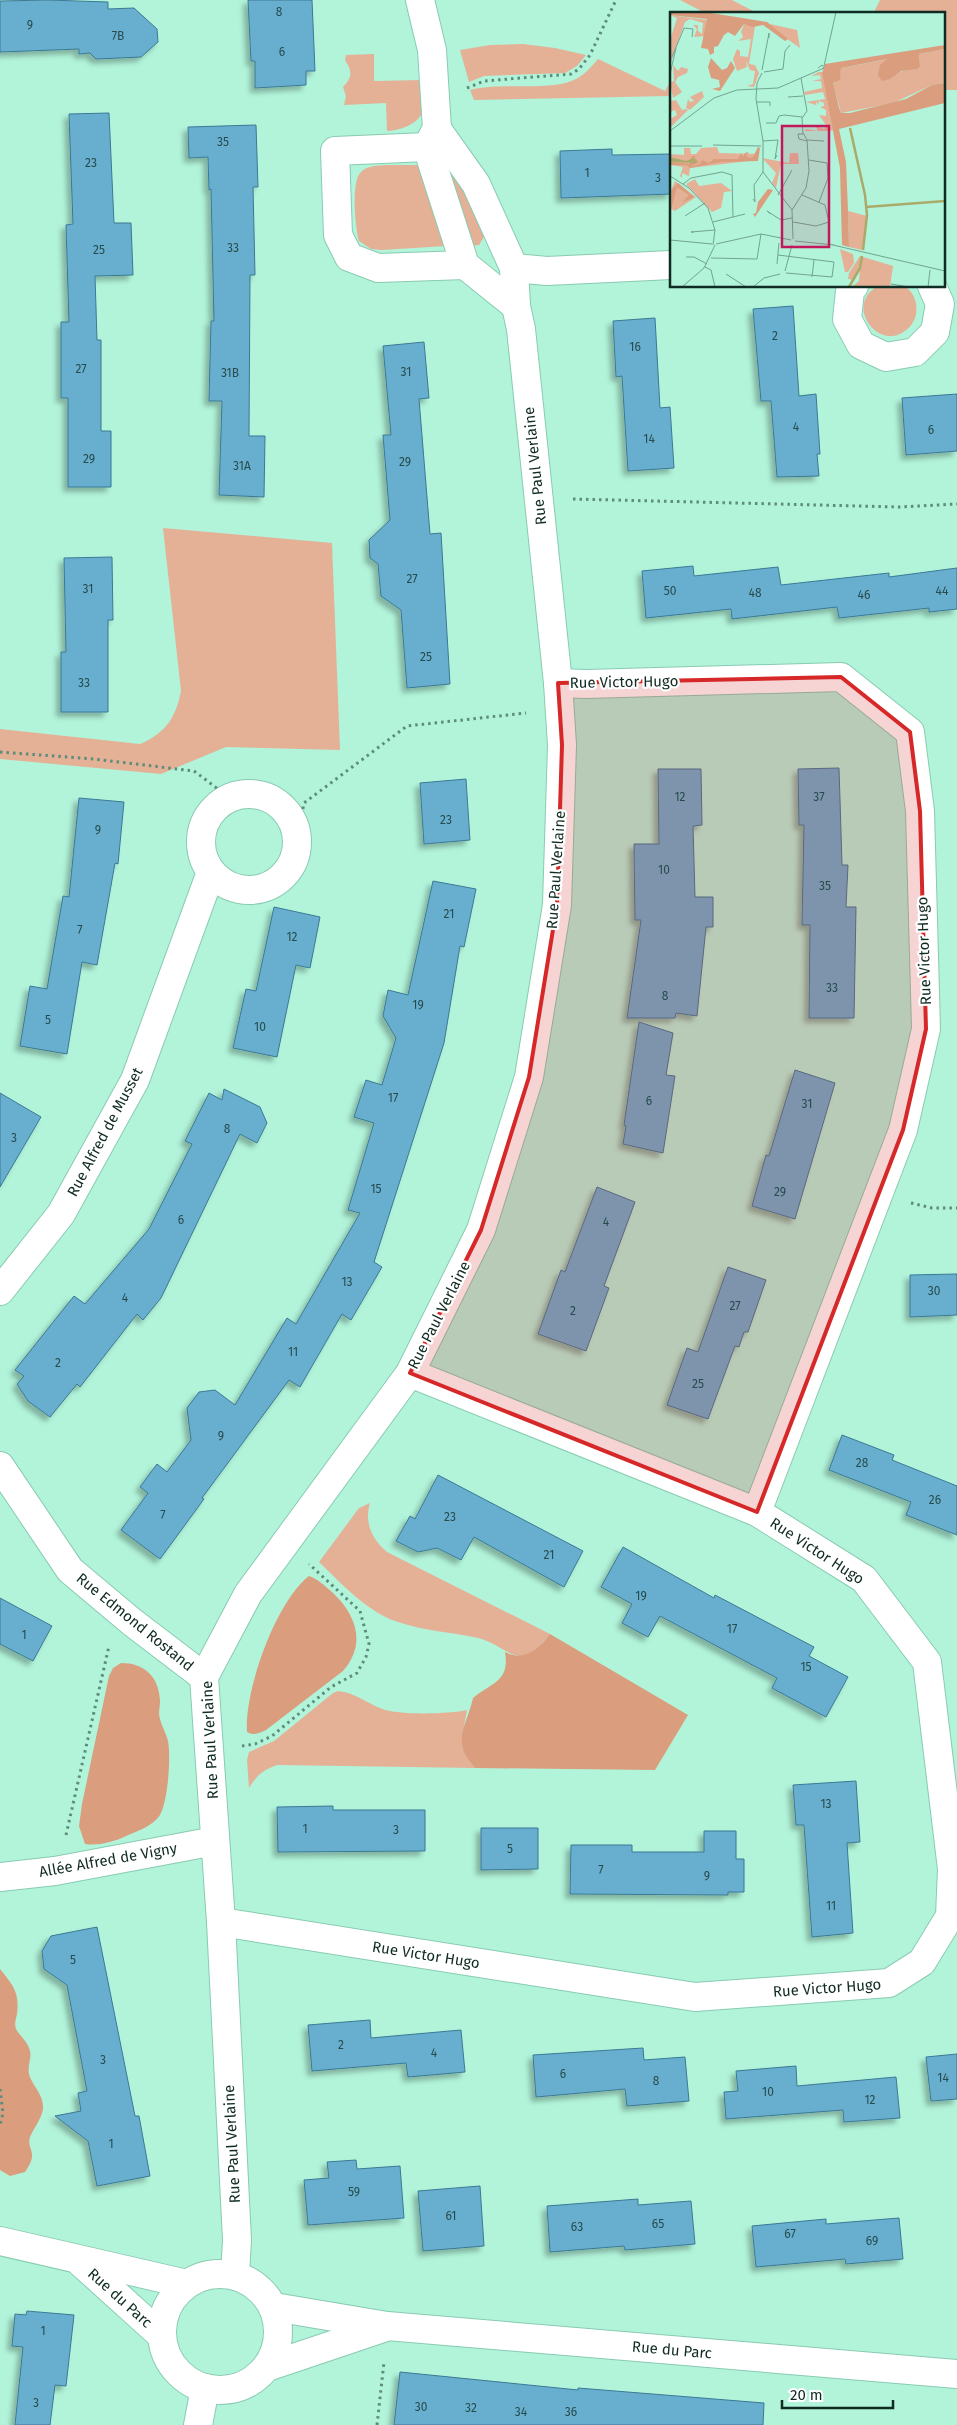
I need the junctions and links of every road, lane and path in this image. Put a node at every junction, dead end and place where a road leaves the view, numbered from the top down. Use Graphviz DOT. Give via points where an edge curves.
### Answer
graph roads {
  1 [pos="420,0"];
  2 [pos="616,0"];
  3 [pos="436,100"];
  4 [pos="432,138"];
  5 [pos="670,264"];
  6 [pos="465,265"];
  7 [pos="514,268"];
  8 [pos="848,288"];
  9 [pos="933,288"];
  10 [pos="516,306"];
  11 [pos="538,498"];
  12 [pos="957,504"];
  13 [pos="558,683"];
  14 [pos="559,710"];
  15 [pos="0,752"];
  16 [pos="230,798"];
  17 [pos="297,841"];
  18 [pos="211,872"];
  19 [pos="879,1195"];
  20 [pos="957,1208"];
  21 [pos="0,1291"];
  22 [pos="410,1373"];
  23 [pos="0,1466"];
  24 [pos="757,1512"];
  25 [pos="284,1544"];
  26 [pos="132,1622"];
  27 [pos="204,1677"];
  28 [pos="209,1751"];
  29 [pos="215,1840"];
  30 [pos="56,1871"];
  31 [pos="0,1878"];
  32 [pos="221,1922"];
  33 [pos="0,2089"];
  34 [pos="0,2125"];
  35 [pos="0,2241"];
  36 [pos="78,2260"];
  37 [pos="235,2275"];
  38 [pos="187,2284"];
  39 [pos="274,2307"];
  40 [pos="388,2326"];
  41 [pos="162,2336"];
  42 [pos="267,2368"];
  43 [pos="957,2374"];
  44 [pos="205,2388"];
  45 [pos="198,2425"];
  46 [pos="377,2425"];
  1 -- 3 [label="street" via="432,50"];
  2 -- 3 [label="path" via="590,55 579,70 571,74 484,81"];
  3 -- 4 [label="street"];
  4 -- 6 [label="street"];
  4 -- 6 [label="street" via="335,151 338,235 349,257 378,268"];
  4 -- 7 [label="street, Rue Paul Verlaine" via="476,184"];
  5 -- 7 [label="street" via="547,271"];
  6 -- 10 [label="street"];
  7 -- 10 [label="street, Rue Paul Verlaine"];
  8 -- 9 [label="street" via="847,319 861,345 886,357 915,352 935,332 940,304"];
  10 -- 11 [label="street, Rue Paul Verlaine"];
  11 -- 12 [label="path" via="899,507"];
  11 -- 13 [label="street, Rue Paul Verlaine"];
  13 -- 14 [label="street, Rue Paul Verlaine"];
  13 -- 19 [label="street, Rue Victor Hugo" via="841,677 910,732 920,811 926,1029 903,1130"];
  14 -- 17 [label="path" via="407,726 304,803"];
  14 -- 22 [label="street, Rue Paul Verlaine" via="562,745 557,905 529,1077 482,1230"];
  15 -- 16 [label="path" via="194,771"];
  16 -- 17 [label="street" via="258,795 273,801 286,811"];
  16 -- 18 [label="street" via="216,807 205,822 201,838 203,857"];
  17 -- 18 [label="street" via="293,862 283,876 268,886 251,890 234,888"];
  18 -- 21 [label="street, Rue Alfred de Musset" via="136,1080 61,1214"];
  19 -- 20 [label="path" via="932,1208"];
  19 -- 24 [label="street, Rue Victor Hugo"];
  22 -- 24 [label="street, Rue Victor Hugo"];
  22 -- 25 [label="street, Rue Paul Verlaine"];
  23 -- 26 [label="street, Rue Edmond Rostand" via="70,1570"];
  24 -- 32 [label="street, Rue Victor Hugo" via="864,1579 927,1662 952,1869 950,1916 922,1962 889,1983 695,1997"];
  25 -- 27 [label="street, Rue Paul Verlaine" via="248,1594"];
  25 -- 28 [label="path" via="360,1611 369,1644 366,1657 357,1673 331,1687 272,1736 255,1744"];
  26 -- 27 [label="street, Rue Edmond Rostand"];
  26 -- 30 [label="path" via="109,1644"];
  27 -- 28 [label="street, Rue Paul Verlaine"];
  28 -- 29 [label="street, Rue Paul Verlaine"];
  29 -- 30 [label="street, Allée Alfred de Vigny"];
  29 -- 32 [label="street, Rue Paul Verlaine"];
  30 -- 31 [label="street, Allée Alfred de Vigny"];
  32 -- 37 [label="street, Rue Paul Verlaine" via="237,2240"];
  33 -- 34 [label="path" via="3,2113"];
  35 -- 36 [label="street, Rue du Parc"];
  36 -- 38 [label="street, Rue du Parc"];
  36 -- 41 [label="street, Rue du Parc"];
  37 -- 38 [label="street" via="218,2273 202,2276"];
  37 -- 39 [label="street" via="258,2287"];
  38 -- 41 [label="street" via="173,2298 164,2316"];
  39 -- 40 [label="street, Rue du Parc"];
  39 -- 42 [label="street" via="279,2338"];
  40 -- 42 [label="street, Rue du Parc"];
  40 -- 43 [label="street, Rue du Parc"];
  40 -- 46 [label="path"];
  41 -- 44 [label="street" via="166,2353 175,2369"];
  42 -- 44 [label="street" via="254,2380 239,2387"];
  44 -- 45 [label="street"];
}
